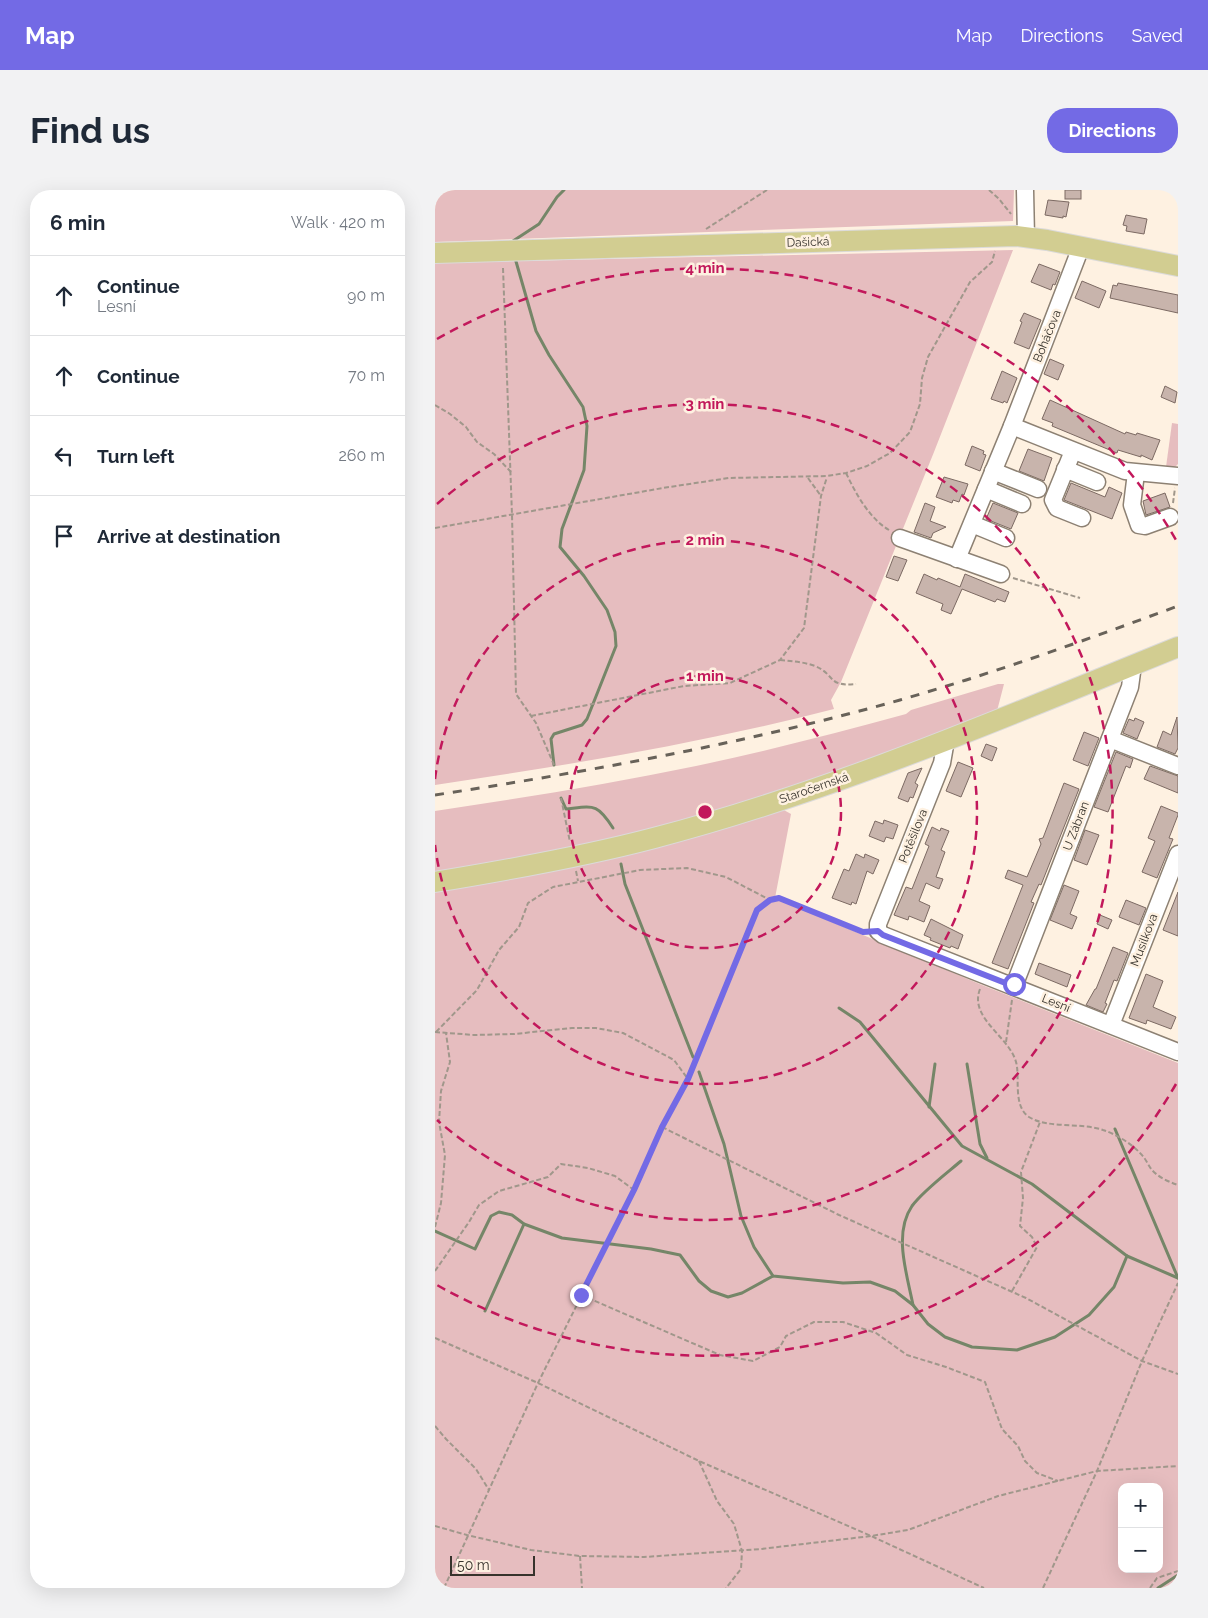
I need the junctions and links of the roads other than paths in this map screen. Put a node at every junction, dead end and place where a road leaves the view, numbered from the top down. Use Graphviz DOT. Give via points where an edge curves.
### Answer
graph roads {
  1 [pos="1025,190"];
  2 [pos="1026,237"];
  3 [pos="1081,247"];
  4 [pos="435,253"];
  5 [pos="1178,266"];
  6 [pos="1012,426"];
  7 [pos="1073,450"];
  8 [pos="1065,469"];
  9 [pos="993,472"];
  10 [pos="1136,473"];
  11 [pos="1177,476"];
  12 [pos="1097,482"];
  13 [pos="986,489"];
  14 [pos="1039,489"];
  15 [pos="1022,504"];
  16 [pos="1171,516"];
  17 [pos="1082,518"];
  18 [pos="972,524"];
  19 [pos="900,538"];
  20 [pos="1006,538"];
  21 [pos="957,559"];
  22 [pos="1001,574"];
  23 [pos="1178,647"];
  24 [pos="1133,665"];
  25 [pos="1110,739"];
  26 [pos="946,740"];
  27 [pos="1178,766"];
  28 [pos="1178,854"];
  29 [pos="435,882"];
  30 [pos="878,931"];
  31 [pos="1013,992"];
  32 [pos="1111,1025"];
  33 [pos="1178,1052"];
  1 -- 2 [label="street"];
  2 -- 3 [label="main road, Dašická"];
  2 -- 4 [label="main road, Dašická"];
  3 -- 5 [label="main road, Dašická"];
  3 -- 6 [label="street, Boháčova"];
  6 -- 7 [label="street"];
  6 -- 9 [label="street, Boháčova"];
  7 -- 8 [label="street"];
  7 -- 10 [label="street"];
  8 -- 12 [label="street"];
  8 -- 17 [label="street" via="1053,503 1057,508"];
  9 -- 13 [label="street, Boháčova"];
  9 -- 14 [label="street"];
  10 -- 11 [label="street"];
  10 -- 16 [label="street" via="1132,505 1139,525 1145,526"];
  13 -- 15 [label="street"];
  13 -- 18 [label="street, Boháčova"];
  18 -- 20 [label="street"];
  18 -- 21 [label="street, Boháčova"];
  19 -- 21 [label="street"];
  21 -- 22 [label="street"];
  23 -- 24 [label="main road, Staročernská"];
  24 -- 25 [label="street, U Zábran" via="1130,687"];
  24 -- 26 [label="main road, Staročernská"];
  25 -- 27 [label="street"];
  25 -- 31 [label="street, U Zábran"];
  26 -- 29 [label="main road, Staročernská" via="745,812 654,838 535,865"];
  26 -- 30 [label="street, Potěšilova" via="942,763"];
  28 -- 32 [label="street, Musílkova"];
  30 -- 31 [label="street, Lesní"];
  31 -- 32 [label="street, Lesní"];
  32 -- 33 [label="street, Lesní"];
}
